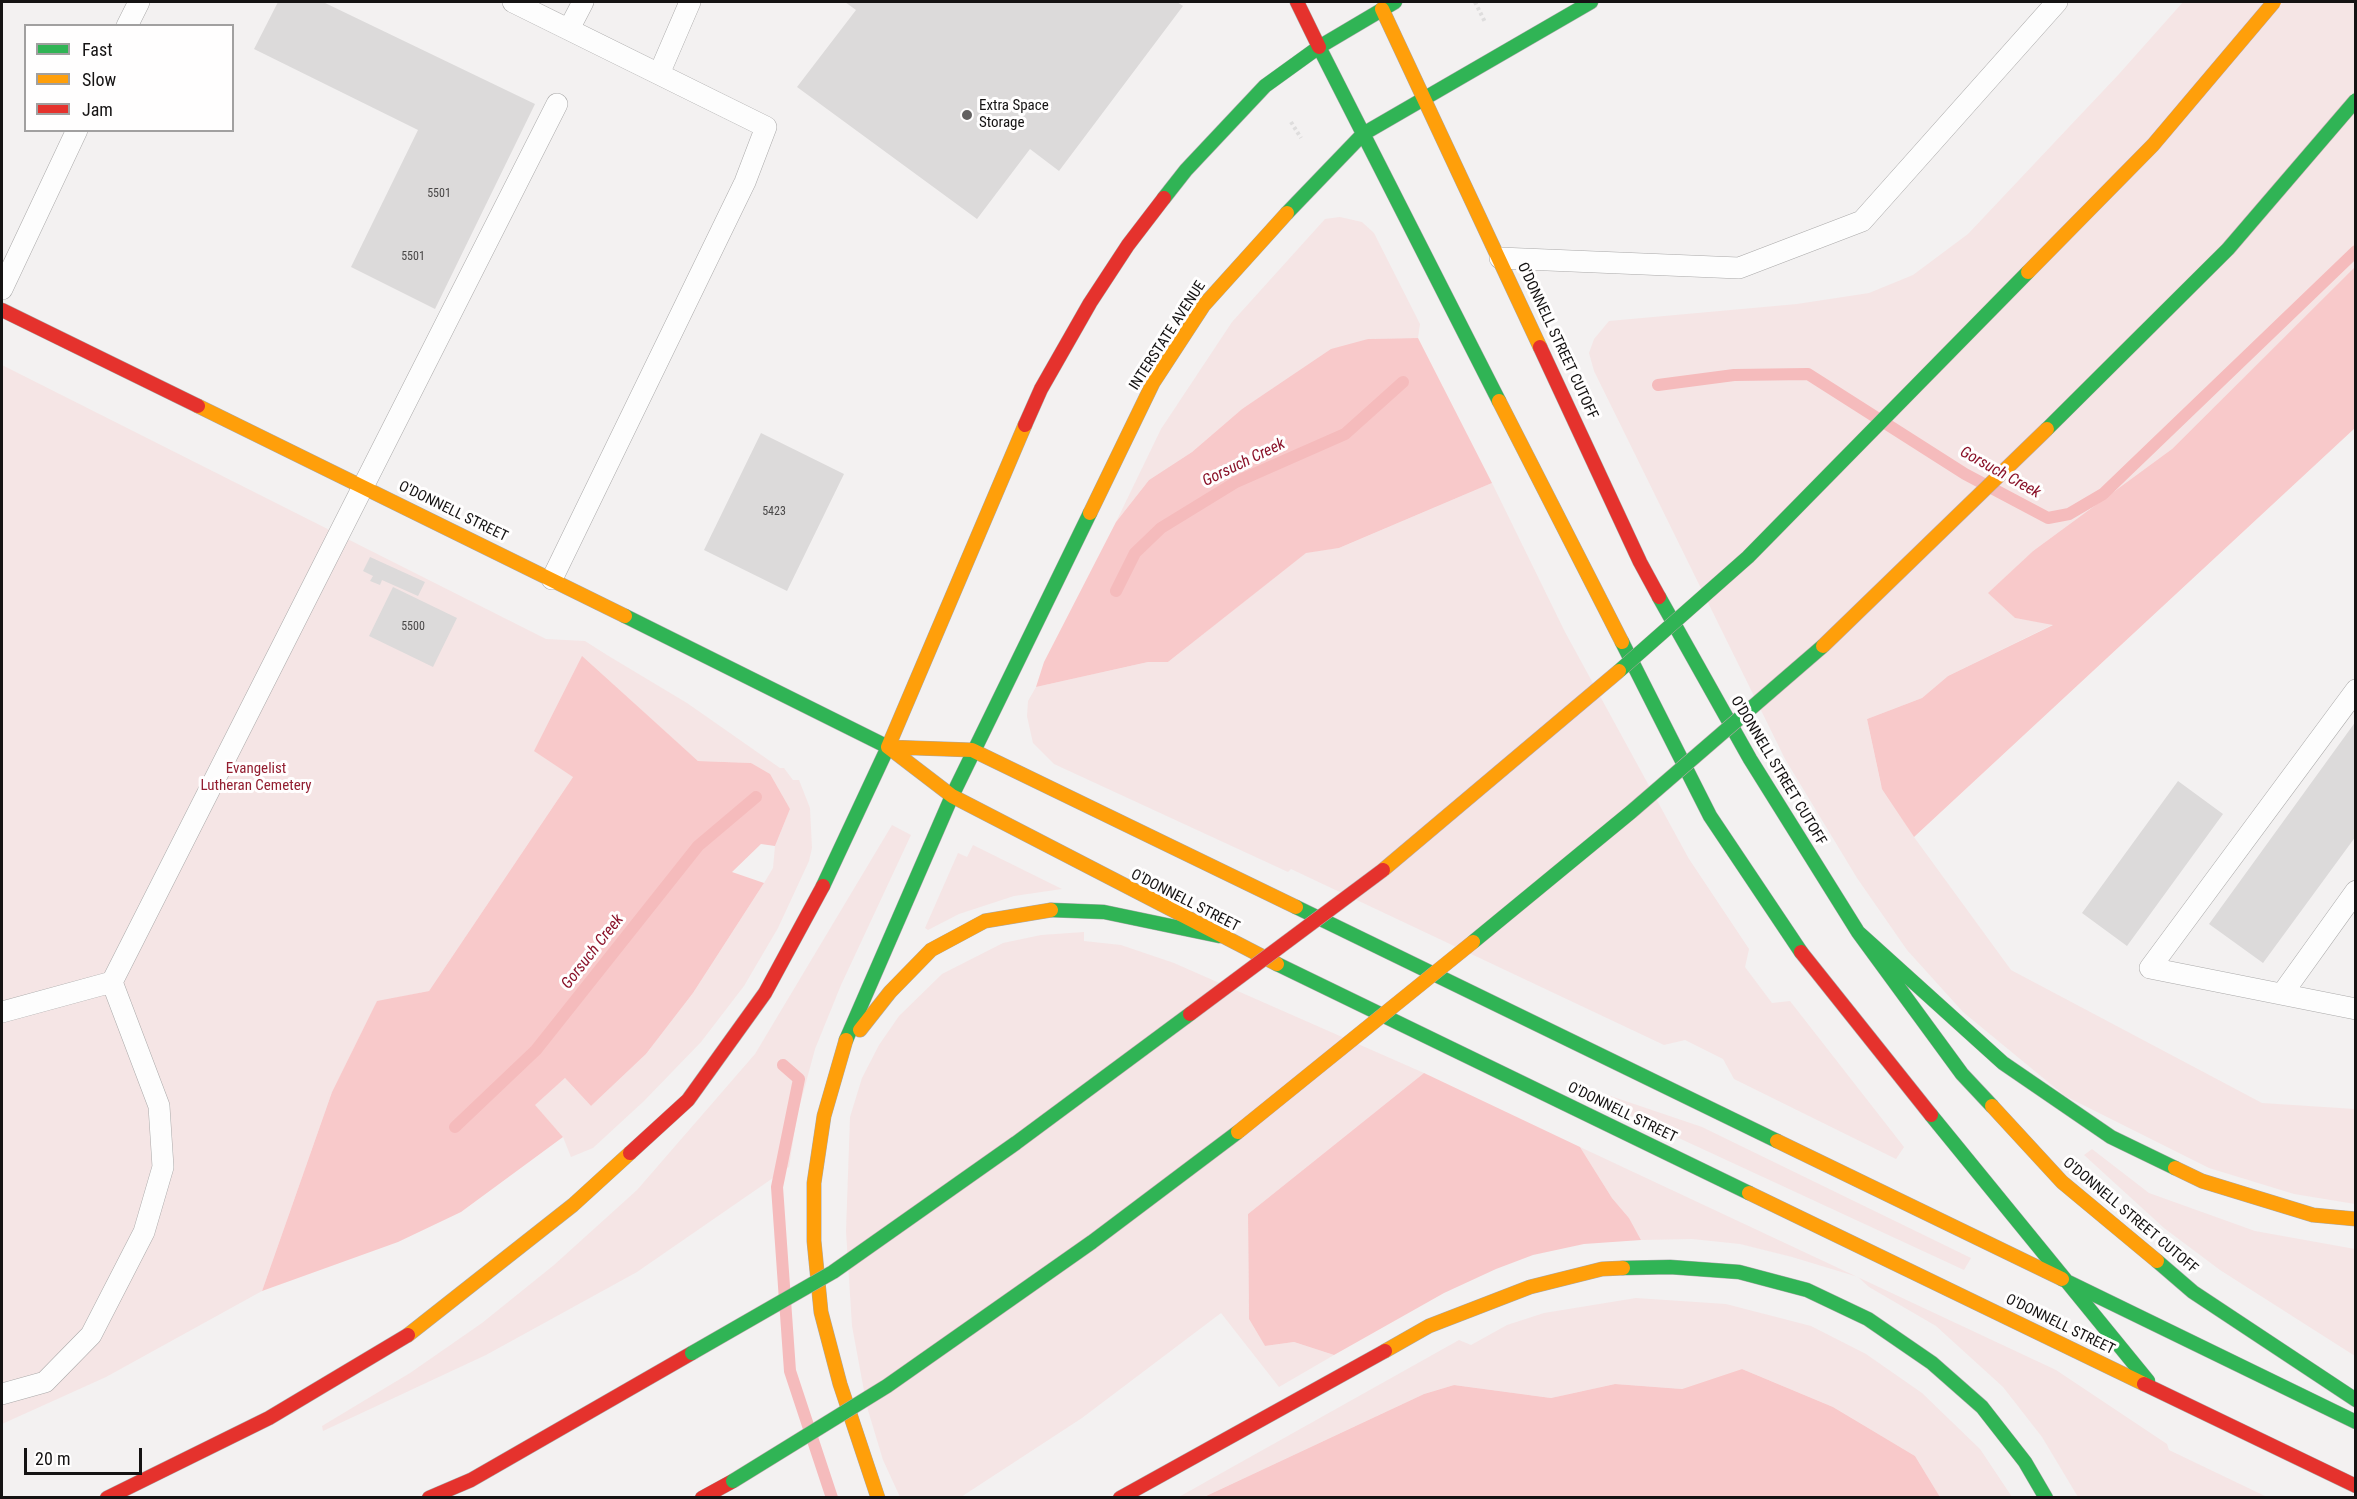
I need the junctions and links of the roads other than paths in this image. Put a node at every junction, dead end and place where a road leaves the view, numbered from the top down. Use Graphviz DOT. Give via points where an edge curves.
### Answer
graph roads {
  1 [pos="139,2"];
  2 [pos="513,2"];
  3 [pos="583,2"];
  4 [pos="690,2"];
  5 [pos="1297,2"];
  6 [pos="1395,2"];
  7 [pos="1591,2"];
  8 [pos="2057,2"];
  9 [pos="2274,2"];
  10 [pos="1380,5"];
  11 [pos="129,24"];
  12 [pos="569,29"];
  13 [pos="1319,47"];
  14 [pos="659,74"];
  15 [pos="1424,98"];
  16 [pos="2355,100"];
  17 [pos="557,104"];
  18 [pos="76,132"];
  19 [pos="1363,134"];
  20 [pos="1500,258"];
  21 [pos="2,289"];
  22 [pos="2,310"];
  23 [pos="363,487"];
  24 [pos="552,579"];
  25 [pos="2355,690"];
  26 [pos="888,747"];
  27 [pos="972,750"];
  28 [pos="951,796"];
  29 [pos="2355,891"];
  30 [pos="1858,932"];
  31 [pos="1219,936"];
  32 [pos="112,982"];
  33 [pos="2282,994"];
  34 [pos="2355,1009"];
  35 [pos="2,1012"];
  36 [pos="840,1054"];
  37 [pos="2355,1219"];
  38 [pos="2068,1284"];
  39 [pos="2155,1390"];
  40 [pos="2,1394"];
  41 [pos="2355,1400"];
  42 [pos="2355,1422"];
  43 [pos="2355,1486"];
  44 [pos="107,1497"];
  45 [pos="429,1497"];
  46 [pos="702,1497"];
  47 [pos="878,1497"];
  48 [pos="1120,1497"];
  49 [pos="2046,1497"];
  1 -- 11 [label="lane"];
  2 -- 12 [label="lane"];
  3 -- 12 [label="lane"];
  4 -- 14 [label="lane"];
  5 -- 13 [label="main road"];
  6 -- 10 [label="main road"];
  7 -- 15 [label="main road, INTERSTATE AVENUE"];
  8 -- 20 [label="lane" via="1862,221 1739,268"];
  9 -- 45 [label="main road, bridge" via="2153,145 1748,557 1404,854 1016,1143 833,1272 471,1480"];
  10 -- 13 [label="main road"];
  10 -- 15 [label="main road, O'DONNELL STREET CUTOFF"];
  12 -- 14 [label="lane"];
  13 -- 19 [label="main road"];
  13 -- 26 [label="main road" via="1264,86 1186,170 1089,303 1041,389"];
  14 -- 24 [label="lane" via="766,126 745,182"];
  15 -- 19 [label="main road, INTERSTATE AVENUE"];
  15 -- 20 [label="main road, O'DONNELL STREET CUTOFF"];
  16 -- 46 [label="main road, bridge" via="2228,249 2008,468 1827,643 1640,805 1269,1109 1092,1242 887,1386"];
  17 -- 23 [label="lane"];
  18 -- 21 [label="lane"];
  19 -- 27 [label="main road, INTERSTATE AVENUE" via="1204,304 1153,383"];
  19 -- 38 [label="main road" via="1710,816 1785,932"];
  20 -- 30 [label="main road, O'DONNELL STREET CUTOFF" via="1640,562 1750,759"];
  22 -- 23 [label="main road, O'DONNELL STREET"];
  23 -- 24 [label="main road, O'DONNELL STREET"];
  23 -- 32 [label="lane"];
  24 -- 26 [label="main road, O'DONNELL STREET"];
  25 -- 33 [label="lane" via="2150,968"];
  26 -- 27 [label="main road, O'DONNELL STREET"];
  26 -- 28 [label="main road, O'DONNELL STREET"];
  26 -- 44 [label="main road" via="817,900 765,993 687,1100 573,1205 414,1332 269,1418"];
  27 -- 28 [label="main road, INTERSTATE AVENUE"];
  27 -- 38 [label="main road, O'DONNELL STREET"];
  28 -- 31 [label="main road, O'DONNELL STREET"];
  28 -- 36 [label="main road, INTERSTATE AVENUE"];
  29 -- 33 [label="lane"];
  30 -- 37 [label="main road" via="2003,1063 2111,1137 2202,1181 2313,1215"];
  30 -- 41 [label="main road, O'DONNELL STREET CUTOFF" via="1962,1074 2062,1182 2193,1292"];
  31 -- 36 [label="main road" via="1095,912 1046,910 985,921 931,950 890,992"];
  31 -- 39 [label="main road, O'DONNELL STREET"];
  32 -- 35 [label="lane"];
  32 -- 40 [label="lane" via="159,1106 163,1167 144,1232 91,1335 45,1382"];
  33 -- 34 [label="lane"];
  36 -- 47 [label="main road, INTERSTATE AVENUE" via="824,1116 814,1184 814,1241 821,1312 840,1384"];
  38 -- 39 [label="main road"];
  38 -- 42 [label="main road, O'DONNELL STREET"];
  39 -- 43 [label="main road, O'DONNELL STREET"];
  48 -- 49 [label="main road" via="1430,1326 1530,1287 1602,1269 1670,1267 1739,1272 1807,1290 1868,1319 1932,1363 1982,1407 2025,1462"];
}
